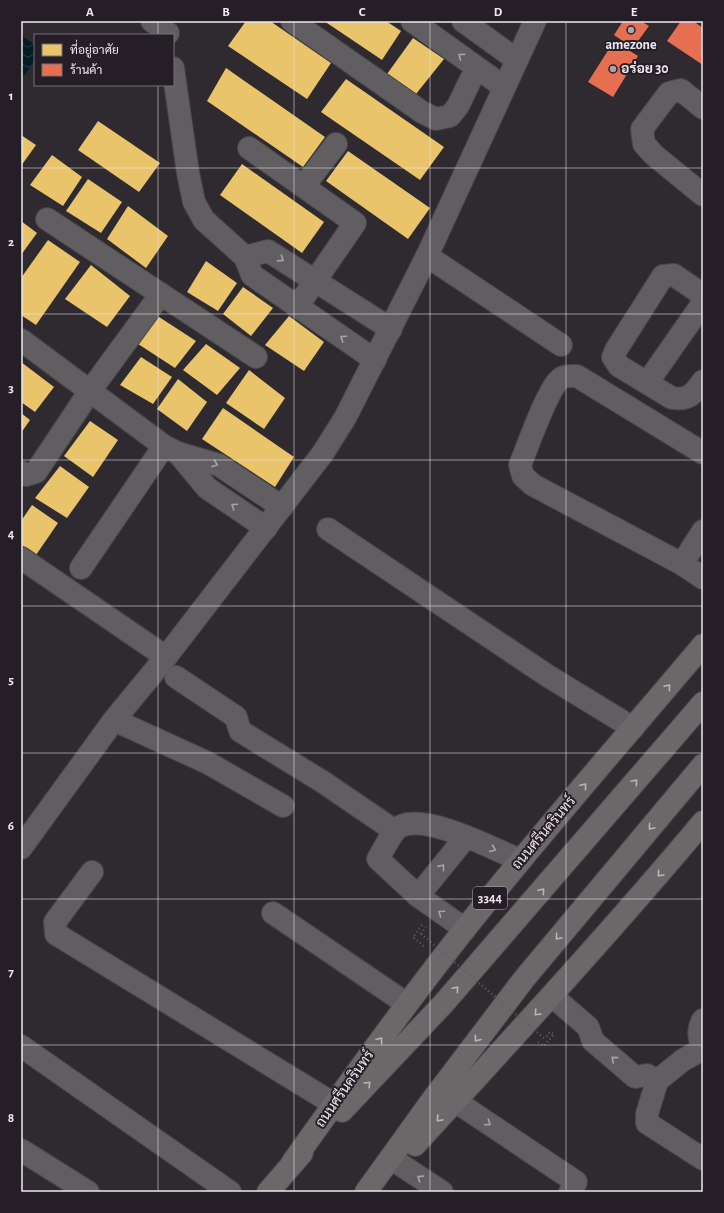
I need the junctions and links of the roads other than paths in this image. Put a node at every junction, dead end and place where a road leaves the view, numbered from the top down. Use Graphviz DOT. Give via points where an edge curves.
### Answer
graph roads {
  1 [pos="292,21"];
  2 [pos="412,21"];
  3 [pos="463,21"];
  4 [pos="535,21"];
  5 [pos="517,60"];
  6 [pos="174,75"];
  7 [pos="471,79"];
  8 [pos="504,87"];
  9 [pos="703,108"];
  10 [pos="336,144"];
  11 [pos="249,148"];
  12 [pos="304,186"];
  13 [pos="703,195"];
  14 [pos="47,219"];
  15 [pos="427,256"];
  16 [pos="245,257"];
  17 [pos="314,281"];
  18 [pos="161,294"];
  19 [pos="703,295"];
  20 [pos="703,303"];
  21 [pos="297,307"];
  22 [pos="391,329"];
  23 [pos="21,340"];
  24 [pos="561,345"];
  25 [pos="256,357"];
  26 [pos="375,360"];
  27 [pos="703,381"];
  28 [pos="647,383"];
  29 [pos="90,391"];
  30 [pos="171,449"];
  31 [pos="703,453"];
  32 [pos="21,472"];
  33 [pos="282,507"];
  34 [pos="266,528"];
  35 [pos="328,529"];
  36 [pos="703,531"];
  37 [pos="21,558"];
  38 [pos="682,564"];
  39 [pos="81,568"];
  40 [pos="703,578"];
  41 [pos="703,645"];
  42 [pos="166,657"];
  43 [pos="176,677"];
  44 [pos="703,703"];
  45 [pos="114,720"];
  46 [pos="633,728"];
  47 [pos="703,765"];
  48 [pos="282,806"];
  49 [pos="703,822"];
  50 [pos="395,830"];
  51 [pos="466,837"];
  52 [pos="21,848"];
  53 [pos="520,860"];
  54 [pos="92,872"];
  55 [pos="418,896"];
  56 [pos="273,914"];
  57 [pos="465,929"];
  58 [pos="552,996"];
  59 [pos="407,1004"];
  60 [pos="703,1020"];
  61 [pos="21,1046"];
  62 [pos="703,1049"];
  63 [pos="652,1078"];
  64 [pos="455,1101"];
  65 [pos="334,1104"];
  66 [pos="21,1150"];
  67 [pos="703,1159"];
  68 [pos="292,1163"];
  69 [pos="398,1163"];
  70 [pos="579,1189"];
  71 [pos="88,1192"];
  72 [pos="230,1192"];
  73 [pos="268,1192"];
  74 [pos="366,1192"];
  75 [pos="371,1192"];
  76 [pos="442,1192"];
  1 -- 7 [label="street" via="436,120 450,116 458,106"];
  8 -- 2 [label="street, one-way"];
  3 -- 5 [label="street"];
  4 -- 5 [label="street"];
  5 -- 8 [label="street"];
  6 -- 16 [label="street" via="194,202 204,220"];
  8 -- 15 [label="street"];
  9 -- 13 [label="street" via="681,90 669,93 642,129 644,144 654,155"];
  10 -- 12 [label="street"];
  11 -- 12 [label="street"];
  12 -- 17 [label="street" via="355,223"];
  14 -- 18 [label="street"];
  15 -- 22 [label="street"];
  15 -- 24 [label="street"];
  16 -- 17 [label="street, one-way" via="268,251"];
  16 -- 21 [label="street" via="252,275"];
  17 -- 21 [label="street"];
  17 -- 22 [label="street"];
  18 -- 25 [label="street"];
  18 -- 29 [label="street"];
  19 -- 28 [label="street" via="674,275 663,276 613,357 619,366"];
  20 -- 28 [label="street"];
  26 -- 21 [label="street, one-way"];
  22 -- 26 [label="street"];
  23 -- 29 [label="street"];
  26 -- 33 [label="street" via="345,418 323,453"];
  27 -- 28 [label="street" via="694,393 680,400"];
  29 -- 30 [label="street"];
  29 -- 32 [label="street" via="36,472 26,475"];
  30 -- 33 [label="street, one-way" via="219,465"];
  34 -- 30 [label="street, one-way" via="207,488"];
  30 -- 39 [label="street"];
  31 -- 38 [label="street" via="577,376 568,376 559,379 550,393 520,466 523,476 533,485"];
  33 -- 34 [label="street"];
  34 -- 42 [label="street"];
  35 -- 46 [label="street" via="548,676"];
  36 -- 38 [label="street"];
  37 -- 42 [label="street"];
  38 -- 40 [label="street"];
  46 -- 41 [label="main road, ถนนศรีนครินทร์ / 3344, one-way"];
  42 -- 45 [label="street"];
  43 -- 50 [label="street" via="236,717 240,732 323,782"];
  68 -- 44 [label="main road, ถนนศรีนครินทร์ / 3344, one-way" via="444,1003"];
  45 -- 48 [label="street" via="208,763"];
  45 -- 52 [label="street"];
  53 -- 46 [label="main road, ถนนศรีนครินทร์ / 3344, one-way"];
  47 -- 74 [label="main road, one-way" via="524,979 462,1059"];
  49 -- 58 [label="main road, one-way" via="626,914"];
  50 -- 51 [label="street" via="400,826 416,824 448,829"];
  50 -- 55 [label="street" via="378,859"];
  51 -- 53 [label="street, one-way"];
  55 -- 51 [label="street, one-way"];
  53 -- 57 [label="main road, ถนนศรีนครินทร์ / 3344"];
  54 -- 65 [label="street" via="55,922 56,934"];
  57 -- 55 [label="street, one-way"];
  56 -- 59 [label="street"];
  57 -- 59 [label="main road, ถนนศรีนครินทร์ / 3344"];
  58 -- 63 [label="street" via="588,1027 593,1041 635,1076"];
  58 -- 64 [label="main road, one-way"];
  65 -- 59 [label="main road, ถนนศรีนครินทร์ / 3344, one-way"];
  60 -- 62 [label="street" via="699,1027 699,1039"];
  61 -- 72 [label="street"];
  62 -- 63 [label="street"];
  63 -- 67 [label="street" via="647,1123"];
  64 -- 69 [label="main road, one-way"];
  64 -- 70 [label="street, one-way"];
  65 -- 68 [label="main road, ถนนศรีนครินทร์ / 3344"];
  66 -- 71 [label="street"];
  68 -- 73 [label="main road, ถนนศรีนครินทร์ / 3344"];
  69 -- 75 [label="main road"];
  76 -- 69 [label="street, one-way"];
}
